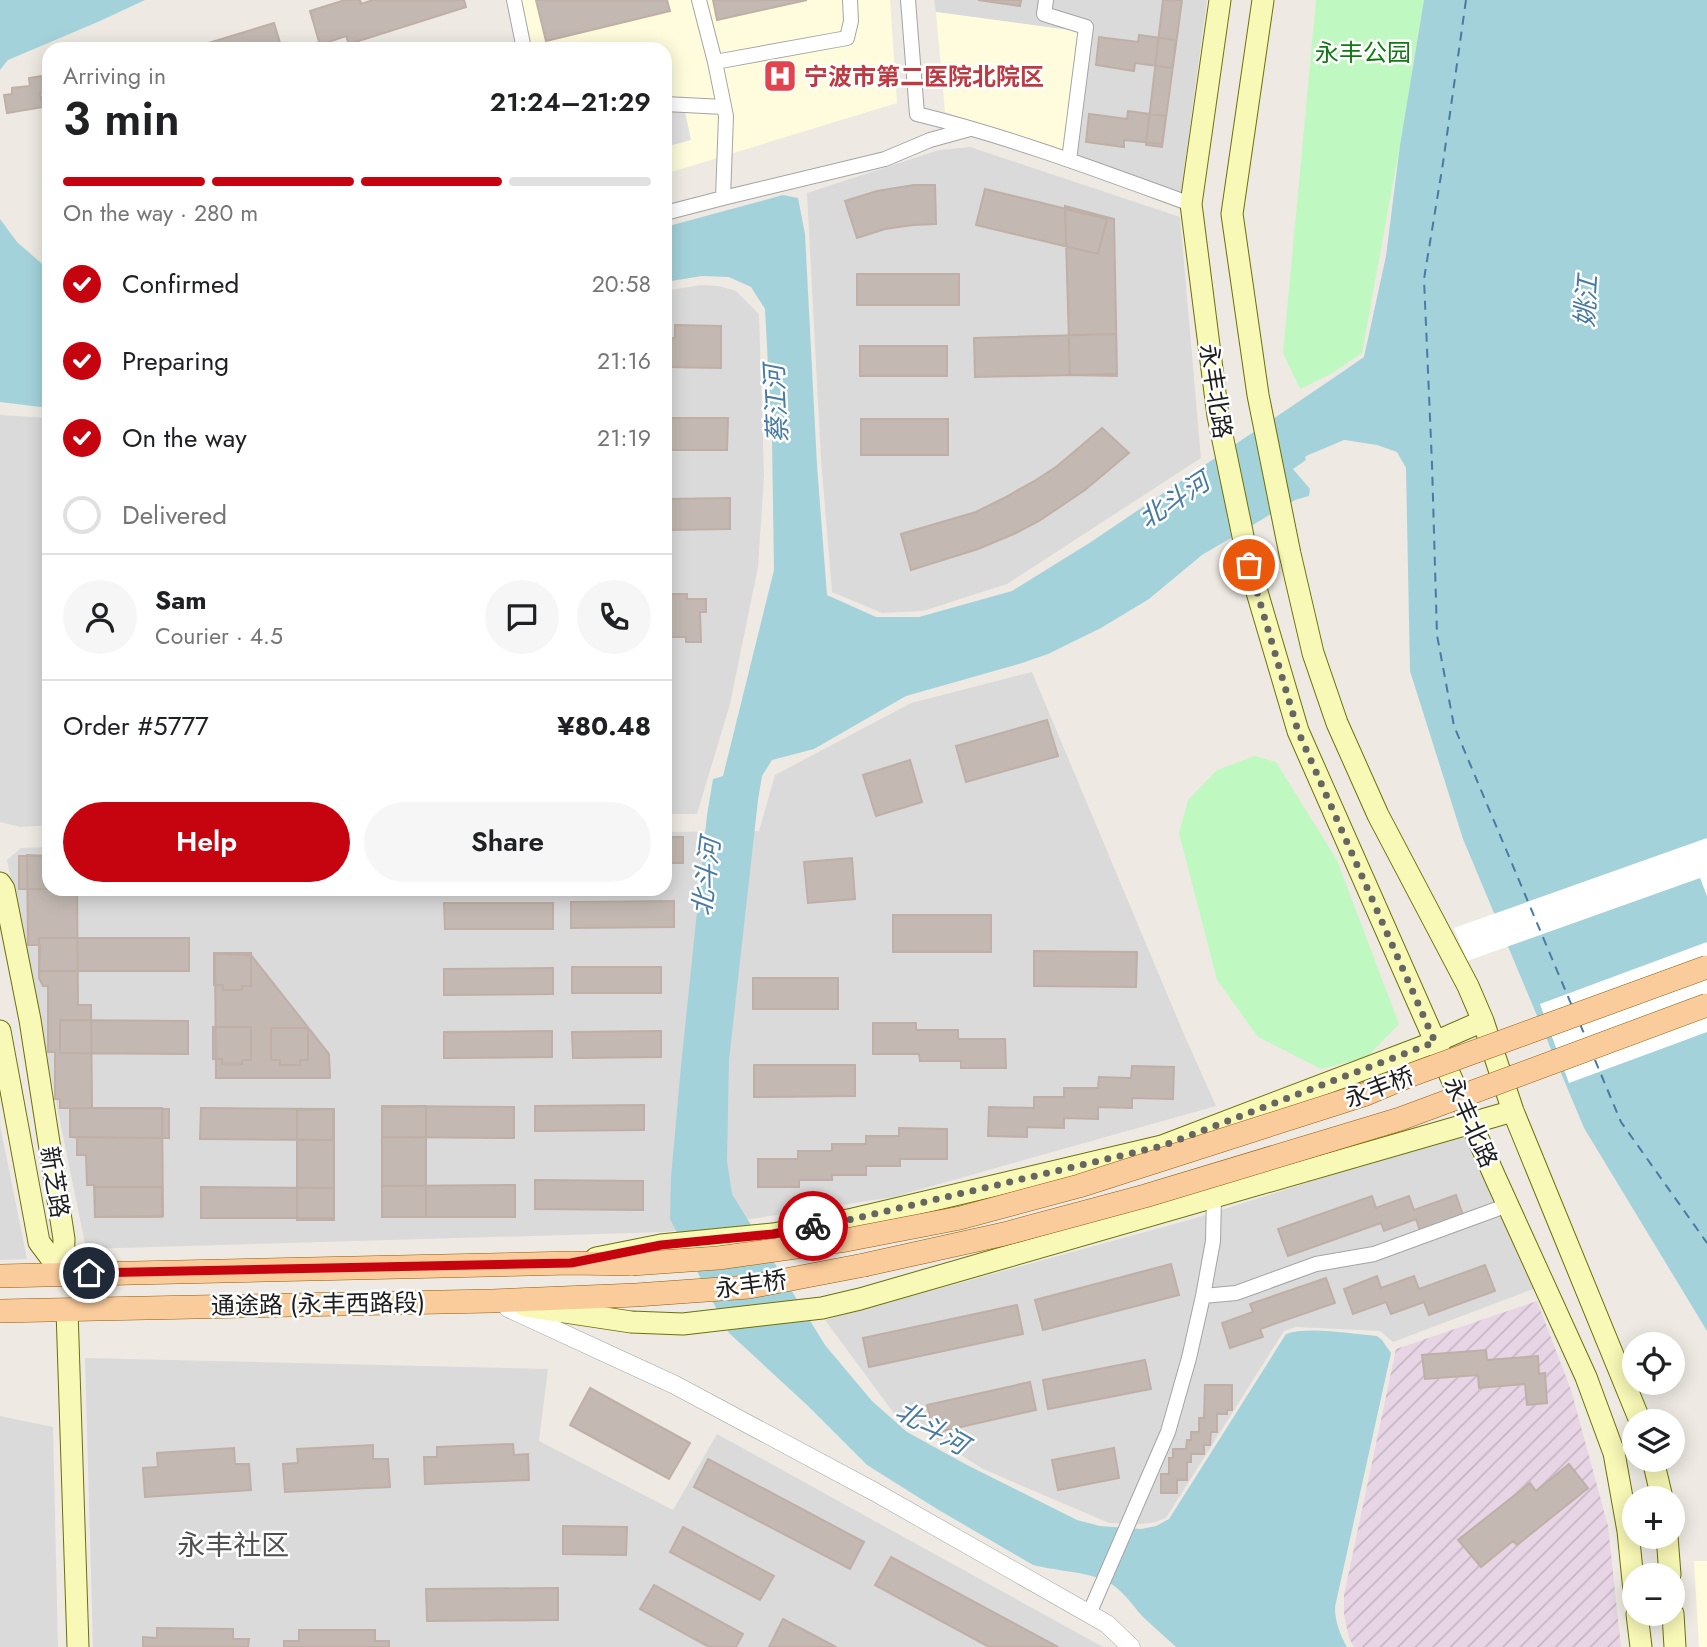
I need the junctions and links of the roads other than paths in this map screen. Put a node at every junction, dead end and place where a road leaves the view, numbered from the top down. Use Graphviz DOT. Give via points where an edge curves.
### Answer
graph roads {
  1 [pos="514,0"];
  2 [pos="699,0"];
  3 [pos="850,0"];
  4 [pos="908,0"];
  5 [pos="1046,0"];
  6 [pos="1220,0"];
  7 [pos="1263,0"];
  8 [pos="523,42"];
  9 [pos="715,62"];
  10 [pos="672,104"];
  11 [pos="724,107"];
  12 [pos="974,128"];
  13 [pos="1069,160"];
  14 [pos="723,198"];
  15 [pos="1191,204"];
  16 [pos="672,211"];
  17 [pos="0,883"];
  18 [pos="1707,967"];
  19 [pos="1707,1005"];
  20 [pos="1483,1021"];
  21 [pos="0,1031"];
  22 [pos="1435,1042"];
  23 [pos="1513,1111"];
  24 [pos="1471,1123"];
  25 [pos="1214,1197"];
  26 [pos="1508,1205"];
  27 [pos="571,1263"];
  28 [pos="632,1264"];
  29 [pos="63,1274"];
  30 [pos="0,1276"];
  31 [pos="636,1295"];
  32 [pos="1203,1296"];
  33 [pos="492,1301"];
  34 [pos="67,1310"];
  35 [pos="0,1311"];
  36 [pos="1636,1409"];
  37 [pos="1631,1563"];
  38 [pos="1089,1614"];
  39 [pos="1638,1626"];
  40 [pos="1674,1626"];
  41 [pos="78,1647"];
  42 [pos="1131,1647"];
  43 [pos="1641,1647"];
  44 [pos="1675,1647"];
  1 -- 8 [label="street"];
  2 -- 9 [label="street"];
  3 -- 9 [label="street" via="847,38"];
  4 -- 12 [label="street" via="917,114"];
  5 -- 13 [label="street" via="1044,13 1086,27"];
  6 -- 15 [label="main road, 永丰北路"];
  7 -- 20 [label="main road, 永丰北路" via="1232,214 1258,395 1290,554 1313,653 1337,723 1378,815"];
  9 -- 11 [label="street"];
  10 -- 11 [label="street"];
  11 -- 14 [label="street"];
  12 -- 13 [label="street"];
  12 -- 14 [label="street" via="885,159"];
  13 -- 15 [label="street"];
  14 -- 16 [label="street"];
  15 -- 22 [label="main road, 永丰北路" via="1218,416 1249,565 1298,731"];
  17 -- 29 [label="main road, 新芝路" via="30,1020 64,1239"];
  18 -- 28 [label="main road, 永丰桥, bridge" via="1366,1094 1079,1186 846,1240 718,1258"];
  19 -- 31 [label="main road, 永丰桥, bridge" via="1399,1119 1145,1196 864,1265 749,1286"];
  20 -- 22 [label="main road"];
  20 -- 23 [label="main road, 永丰北路"];
  21 -- 29 [label="main road, 新芝路" via="39,1242"];
  22 -- 24 [label="main road, 永丰北路"];
  22 -- 27 [label="main road" via="1162,1146 853,1219 773,1234 661,1245"];
  23 -- 24 [label="main road"];
  23 -- 36 [label="main road, 永丰北路"];
  24 -- 25 [label="main road"];
  24 -- 26 [label="main road, 永丰北路"];
  25 -- 32 [label="street" via="1213,1241"];
  25 -- 33 [label="main road" via="821,1308 683,1325 631,1322"];
  26 -- 32 [label="street" via="1374,1254 1316,1264 1236,1293"];
  26 -- 37 [label="main road, 永丰北路" via="1587,1377 1614,1453"];
  27 -- 28 [label="main road, 通途路 (永丰西路段)"];
  27 -- 29 [label="main road, 通途路 (永丰西路段)"];
  29 -- 30 [label="main road, 通途路 (永丰西路段)"];
  31 -- 33 [label="main road, 通途路 (永丰西路段)"];
  32 -- 38 [label="street" via="1168,1432"];
  33 -- 34 [label="main road, 通途路 (永丰西路段)"];
  33 -- 38 [label="street" via="675,1385"];
  34 -- 35 [label="main road, 通途路 (永丰西路段)"];
  34 -- 41 [label="main road"];
  38 -- 42 [label="street"];
  39 -- 43 [label="main road"];
  40 -- 44 [label="main road"];
}
